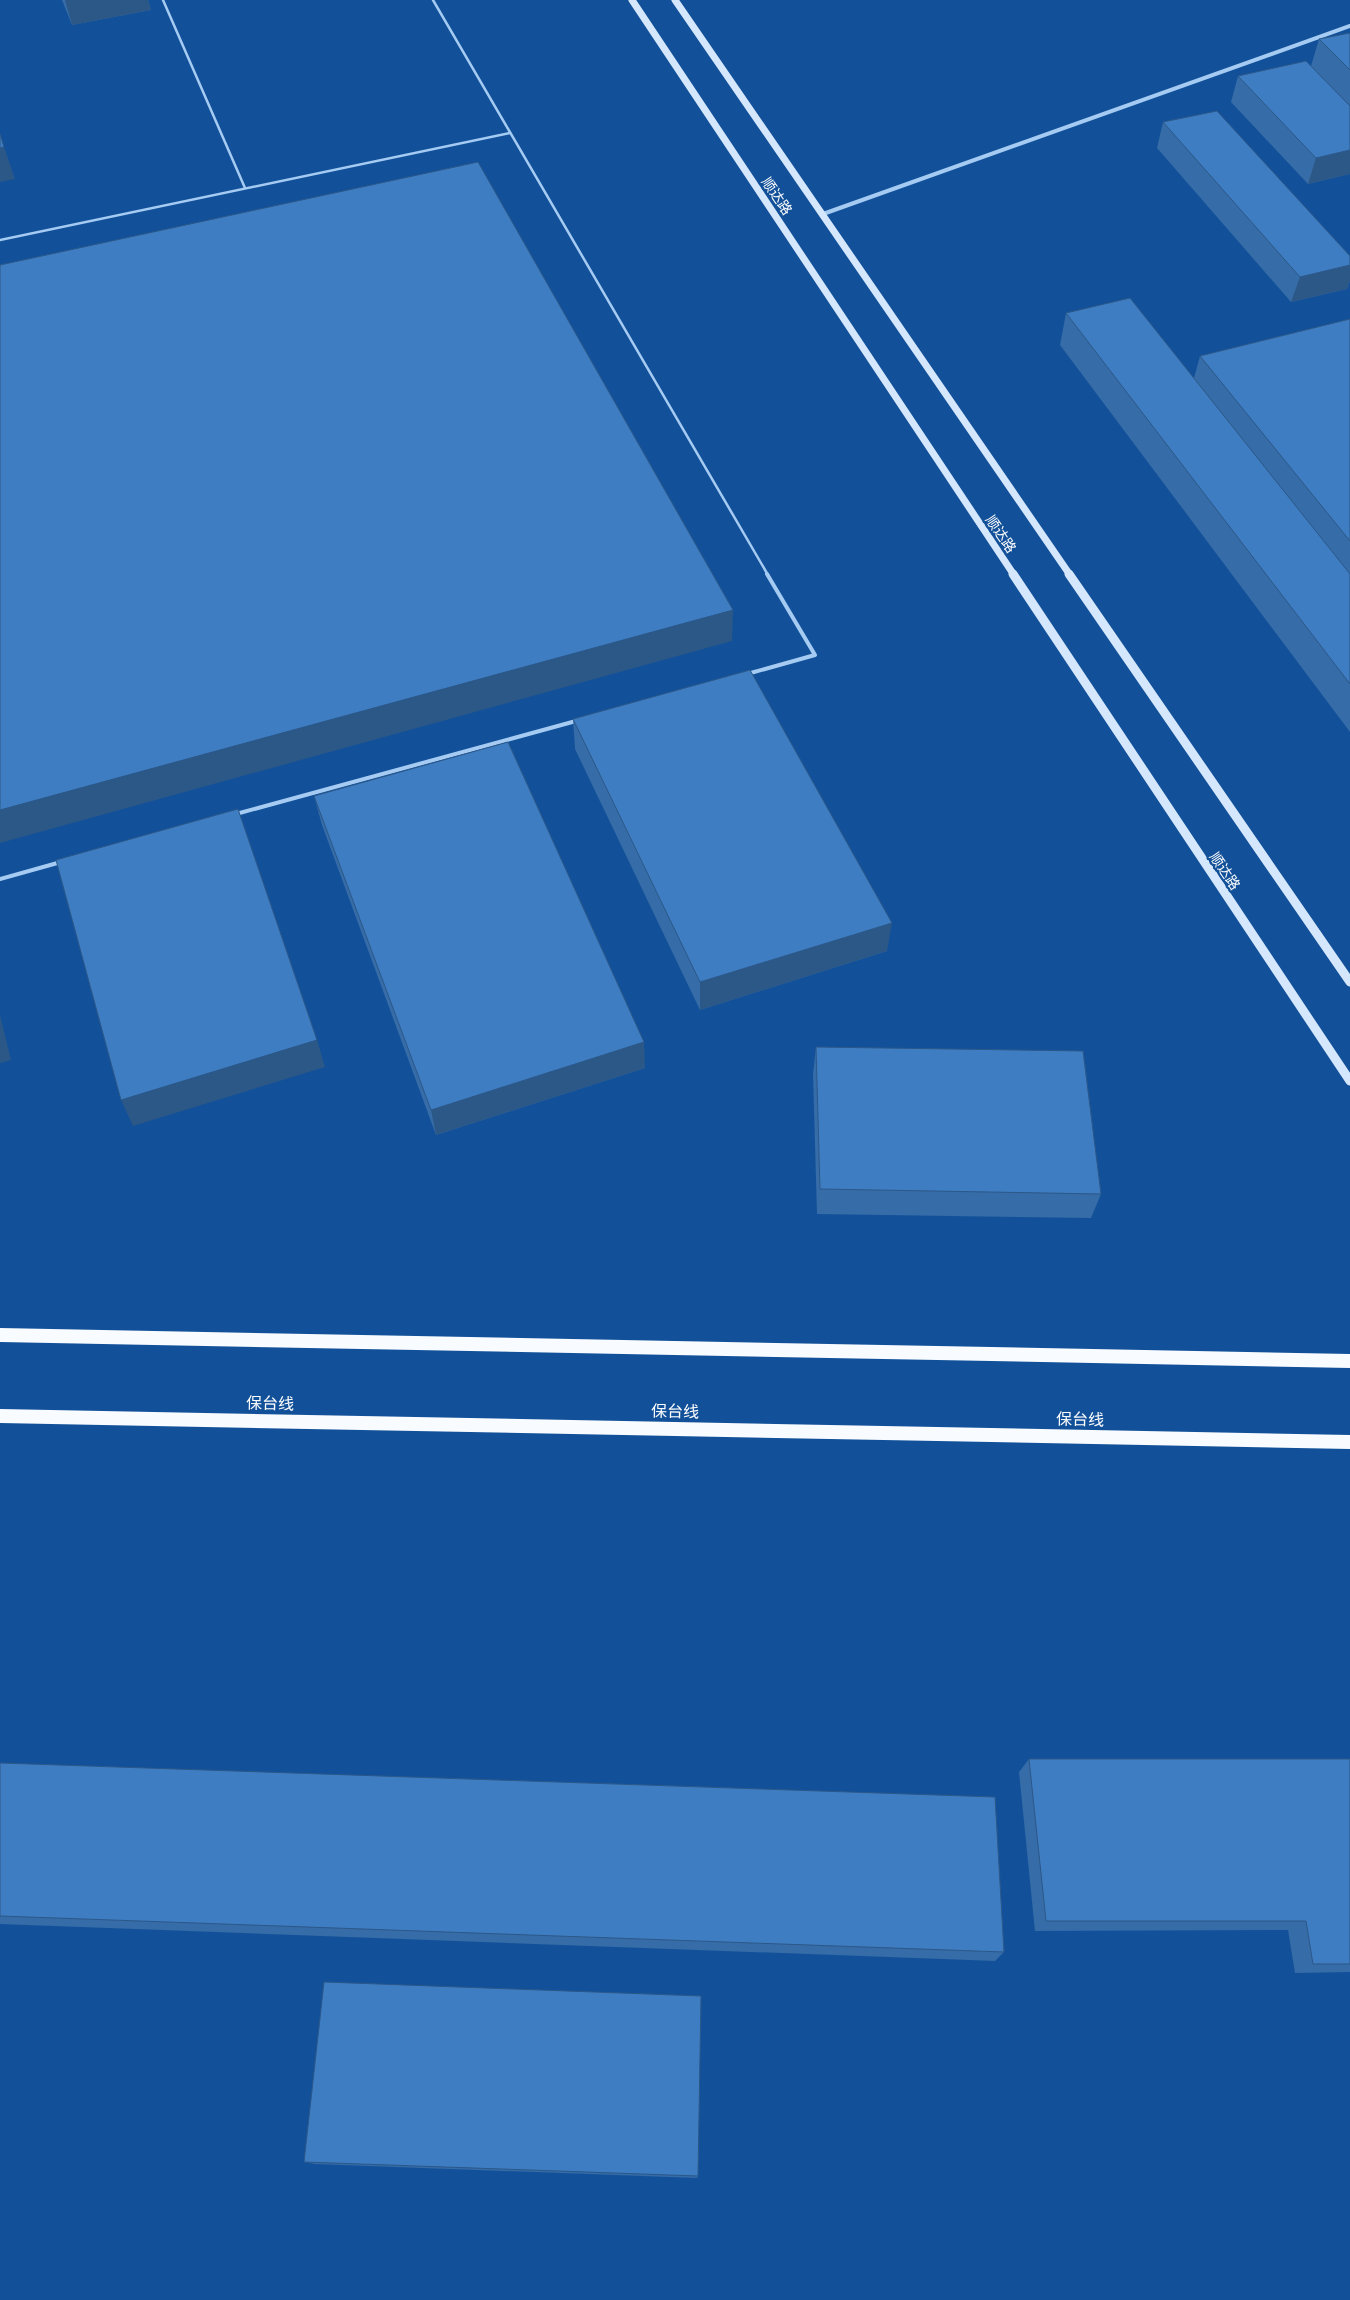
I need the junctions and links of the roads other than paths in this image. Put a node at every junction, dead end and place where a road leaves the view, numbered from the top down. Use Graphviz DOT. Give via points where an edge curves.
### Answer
graph roads {
  1 [pos="162,0"];
  2 [pos="433,0"];
  3 [pos="632,0"];
  4 [pos="675,0"];
  5 [pos="1350,26"];
  6 [pos="510,133"];
  7 [pos="245,188"];
  8 [pos="822,214"];
  9 [pos="0,240"];
  10 [pos="738,676"];
  11 [pos="585,718"];
  12 [pos="230,816"];
  13 [pos="67,860"];
  14 [pos="0,879"];
  15 [pos="1350,982"];
  16 [pos="1350,1081"];
  17 [pos="0,1335"];
  18 [pos="1350,1361"];
  19 [pos="0,1416"];
  20 [pos="1350,1442"];
  1 -- 7 [label="lane"];
  2 -- 6 [label="lane"];
  3 -- 16 [label="main road, 顺达路"];
  4 -- 8 [label="main road, 顺达路"];
  5 -- 8 [label="street"];
  6 -- 7 [label="lane"];
  6 -- 10 [label="lane" via="815,655"];
  7 -- 9 [label="lane"];
  8 -- 15 [label="main road, 顺达路"];
  11 -- 12 [label="lane"];
  13 -- 14 [label="lane"];
  17 -- 18 [label="highway"];
  19 -- 20 [label="highway, 保台线"];
}
